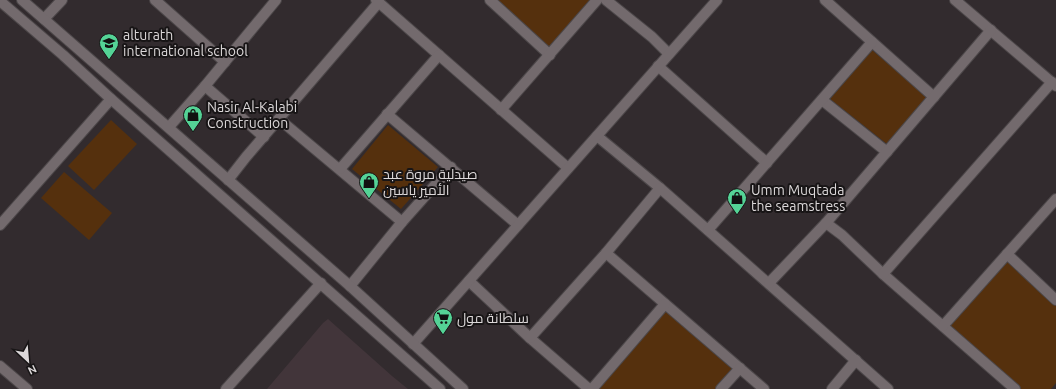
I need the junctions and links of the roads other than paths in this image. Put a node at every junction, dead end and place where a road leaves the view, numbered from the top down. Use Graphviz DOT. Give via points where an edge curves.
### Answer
graph roads {
  1 [pos="22,0"];
  2 [pos="62,0"];
  3 [pos="276,0"];
  4 [pos="490,0"];
  5 [pos="597,0"];
  6 [pos="606,0"];
  7 [pos="717,0"];
  8 [pos="825,0"];
  9 [pos="955,0"];
  10 [pos="0,1"];
  11 [pos="378,1"];
  12 [pos="162,2"];
  13 [pos="44,19"];
  14 [pos="991,30"];
  15 [pos="872,42"];
  16 [pos="71,43"];
  17 [pos="669,54"];
  18 [pos="63,55"];
  19 [pos="438,55"];
  20 [pos="550,55"];
  21 [pos="225,62"];
  22 [pos="658,66"];
  23 [pos="102,70"];
  24 [pos="91,81"];
  25 [pos="1054,84"];
  26 [pos="205,86"];
  27 [pos="934,97"];
  28 [pos="111,99"];
  29 [pos="822,100"];
  30 [pos="501,110"];
  31 [pos="387,114"];
  32 [pos="280,119"];
  33 [pos="169,127"];
  34 [pos="597,136"];
  35 [pos="264,137"];
  36 [pos="887,152"];
  37 [pos="767,163"];
  38 [pos="451,167"];
  39 [pos="568,168"];
  40 [pos="340,170"];
  41 [pos="228,180"];
  42 [pos="660,188"];
  43 [pos="1056,199"];
  44 [pos="402,222"];
  45 [pos="826,223"];
  46 [pos="0,225"];
  47 [pos="518,225"];
  48 [pos="708,230"];
  49 [pos="606,253"];
  50 [pos="1007,254"];
  51 [pos="883,274"];
  52 [pos="469,281"];
  53 [pos="321,283"];
  54 [pos="769,283"];
  55 [pos="350,286"];
  56 [pos="1056,300"];
  57 [pos="665,304"];
  58 [pos="943,326"];
  59 [pos="530,338"];
  60 [pos="413,344"];
  61 [pos="856,360"];
  62 [pos="0,366"];
  63 [pos="740,368"];
  64 [pos="27,389"];
  65 [pos="226,389"];
  66 [pos="440,389"];
  67 [pos="463,389"];
  68 [pos="590,389"];
  69 [pos="720,389"];
  70 [pos="764,389"];
  71 [pos="832,389"];
  72 [pos="888,389"];
  73 [pos="1015,389"];
  1 -- 13 [label="street"];
  2 -- 13 [label="street"];
  3 -- 21 [label="street"];
  4 -- 20 [label="street"];
  5 -- 20 [label="street"];
  6 -- 17 [label="street"];
  7 -- 17 [label="street"];
  8 -- 15 [label="street"];
  9 -- 14 [label="street"];
  10 -- 18 [label="street"];
  11 -- 19 [label="street"];
  11 -- 32 [label="street"];
  12 -- 21 [label="street"];
  13 -- 16 [label="street"];
  14 -- 25 [label="street"];
  14 -- 27 [label="street"];
  15 -- 27 [label="street"];
  15 -- 29 [label="street"];
  16 -- 18 [label="street" via="69,51"];
  16 -- 23 [label="street"];
  17 -- 22 [label="street"];
  18 -- 24 [label="street"];
  19 -- 30 [label="street"];
  19 -- 31 [label="street"];
  20 -- 30 [label="street"];
  21 -- 26 [label="street"];
  22 -- 34 [label="street"];
  22 -- 37 [label="street"];
  23 -- 24 [label="street" via="94,73"];
  23 -- 33 [label="street"];
  24 -- 28 [label="street"];
  25 -- 51 [label="street"];
  26 -- 33 [label="street"];
  26 -- 35 [label="street"];
  27 -- 36 [label="street"];
  28 -- 46 [label="street"];
  28 -- 53 [label="street"];
  29 -- 36 [label="street"];
  29 -- 37 [label="street"];
  30 -- 39 [label="street"];
  31 -- 38 [label="street"];
  31 -- 40 [label="street"];
  32 -- 35 [label="street"];
  32 -- 40 [label="street"];
  33 -- 41 [label="street"];
  34 -- 39 [label="street"];
  34 -- 42 [label="street"];
  35 -- 41 [label="street"];
  36 -- 45 [label="street"];
  37 -- 48 [label="street"];
  38 -- 44 [label="street"];
  38 -- 47 [label="street"];
  39 -- 47 [label="street"];
  40 -- 44 [label="street"];
  41 -- 55 [label="street"];
  42 -- 48 [label="street"];
  42 -- 49 [label="street"];
  43 -- 50 [label="street"];
  44 -- 55 [label="street"];
  45 -- 51 [label="street"];
  45 -- 54 [label="street"];
  47 -- 52 [label="street"];
  48 -- 54 [label="street"];
  49 -- 57 [label="street"];
  49 -- 59 [label="street"];
  50 -- 56 [label="street"];
  50 -- 58 [label="street"];
  51 -- 58 [label="street"];
  52 -- 59 [label="street"];
  52 -- 60 [label="street"];
  53 -- 65 [label="street"];
  53 -- 66 [label="street"];
  54 -- 61 [label="street"];
  55 -- 60 [label="street"];
  57 -- 63 [label="street"];
  57 -- 68 [label="street"];
  58 -- 73 [label="street"];
  59 -- 68 [label="street"];
  60 -- 67 [label="street"];
  61 -- 71 [label="street"];
  61 -- 72 [label="street"];
  62 -- 64 [label="street"];
  63 -- 69 [label="street"];
  63 -- 70 [label="street"];
}
